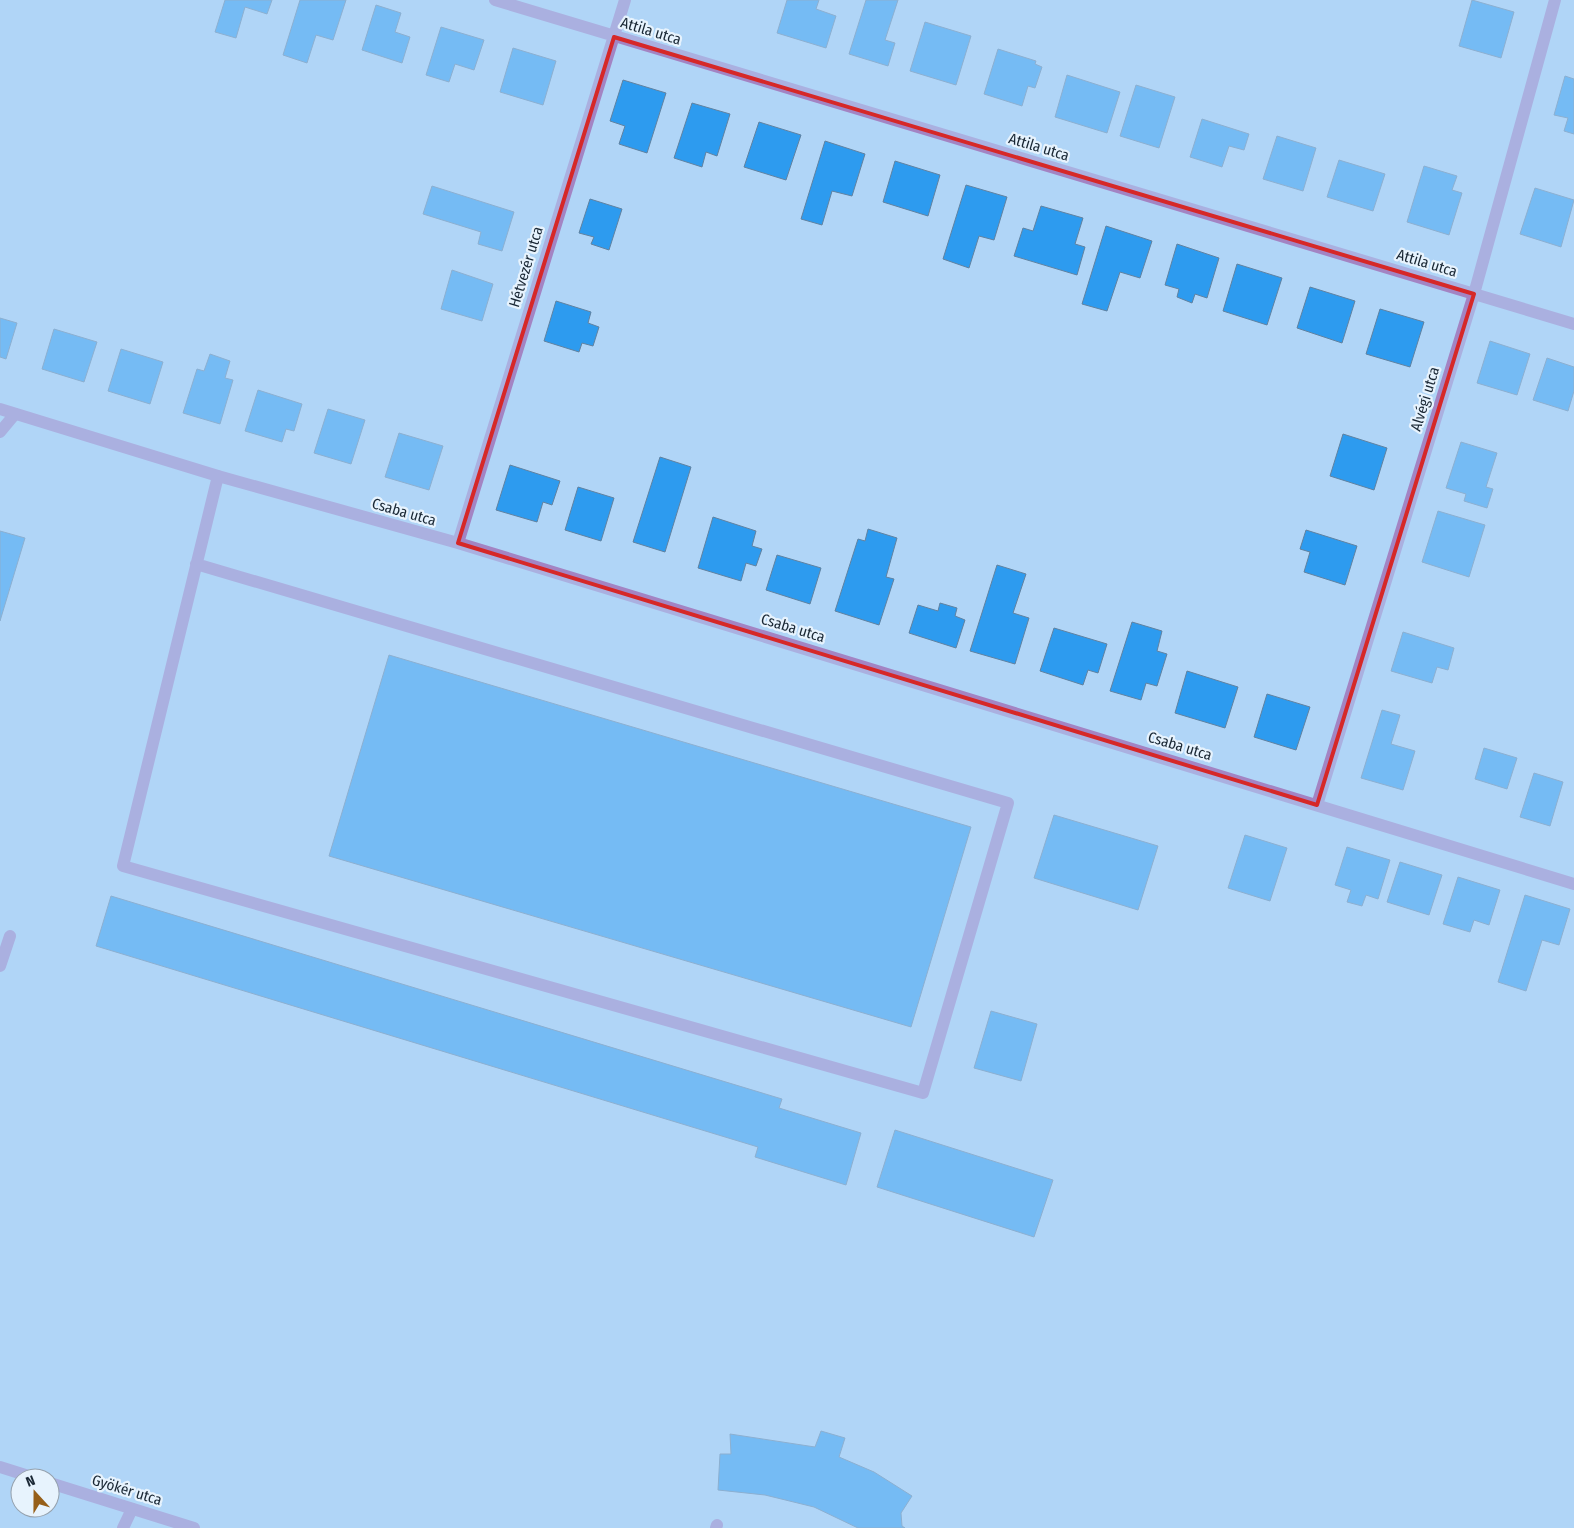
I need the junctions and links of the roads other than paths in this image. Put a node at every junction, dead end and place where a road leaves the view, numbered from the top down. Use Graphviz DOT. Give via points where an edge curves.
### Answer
graph roads {
  1 [pos="495,0"];
  2 [pos="625,0"];
  3 [pos="1555,0"];
  4 [pos="614,37"];
  5 [pos="1474,294"];
  6 [pos="1574,324"];
  7 [pos="0,409"];
  8 [pos="15,414"];
  9 [pos="0,432"];
  10 [pos="218,476"];
  11 [pos="458,544"];
  12 [pos="196,564"];
  13 [pos="1317,805"];
  14 [pos="1574,884"];
  15 [pos="10,936"];
  16 [pos="0,966"];
  17 [pos="60,1486"];
  18 [pos="132,1509"];
  19 [pos="123,1528"];
  20 [pos="194,1528"];
  1 -- 4 [label="street, Attila utca"];
  2 -- 4 [label="street, Hétvezér utca"];
  3 -- 5 [label="street, Alvégi utca"];
  4 -- 5 [label="street, Attila utca"];
  4 -- 11 [label="street, Hétvezér utca"];
  5 -- 6 [label="street, Attila utca"];
  5 -- 13 [label="street, Alvégi utca"];
  7 -- 8 [label="street, Csaba utca"];
  8 -- 9 [label="street"];
  8 -- 10 [label="street, Csaba utca"];
  10 -- 11 [label="street, Csaba utca"];
  10 -- 12 [label="street"];
  11 -- 13 [label="street, Csaba utca"];
  12 -- 12 [label="street" via="124,866 923,1093 1008,803"];
  13 -- 14 [label="street, Csaba utca"];
  15 -- 16 [label="street"];
  17 -- 18 [label="street, Gyökér utca"];
  18 -- 19 [label="street"];
  18 -- 20 [label="street, Gyökér utca"];
}
